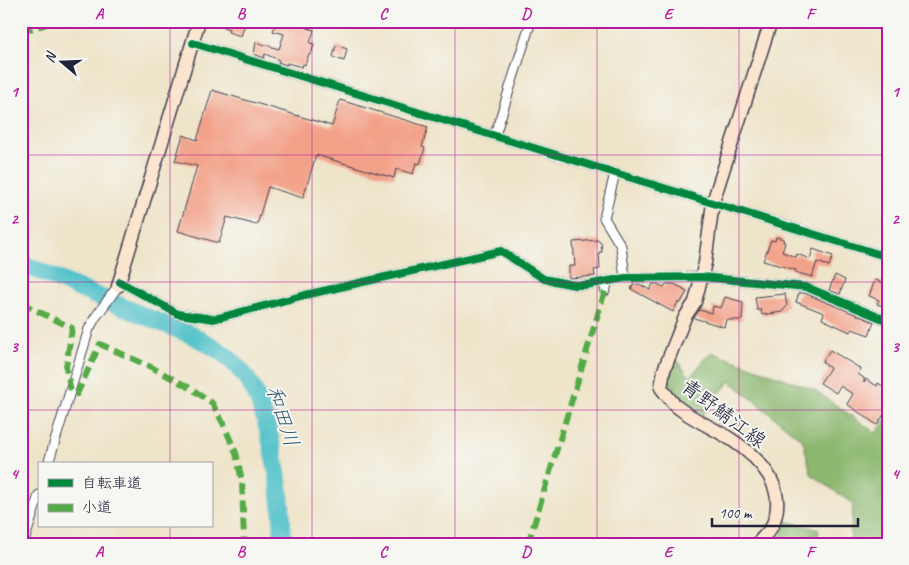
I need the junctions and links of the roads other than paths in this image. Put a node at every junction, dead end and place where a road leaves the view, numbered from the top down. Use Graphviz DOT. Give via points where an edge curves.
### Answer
graph roads {
  1 [pos="199,21"];
  2 [pos="531,21"];
  3 [pos="771,21"];
  4 [pos="193,43"];
  5 [pos="495,135"];
  6 [pos="615,173"];
  7 [pos="713,202"];
  8 [pos="888,257"];
  9 [pos="702,276"];
  10 [pos="625,278"];
  11 [pos="608,281"];
  12 [pos="119,284"];
  13 [pos="605,291"];
  14 [pos="888,321"];
  15 [pos="49,462"];
  16 [pos="38,497"];
  17 [pos="23,544"];
  18 [pos="757,544"];
  1 -- 4 [label="main road"];
  2 -- 5 [label="street"];
  3 -- 7 [label="main road, 青野鯖江線"];
  4 -- 5 [label="street"];
  4 -- 12 [label="main road"];
  5 -- 6 [label="street"];
  6 -- 7 [label="street"];
  6 -- 10 [label="street" via="604,218 621,246"];
  7 -- 8 [label="street"];
  7 -- 9 [label="main road, 青野鯖江線"];
  9 -- 10 [label="street"];
  9 -- 14 [label="street" via="806,287"];
  9 -- 18 [label="main road, 青野鯖江線" via="695,302 685,317 664,370 662,388 675,405 731,439 756,459 773,482 778,503 772,527"];
  10 -- 11 [label="street"];
  11 -- 12 [label="street" via="574,285 544,279 501,251 214,319 178,314"];
  11 -- 13 [label="street"];
  12 -- 15 [label="street" via="89,329"];
  16 -- 17 [label="street"];
}
